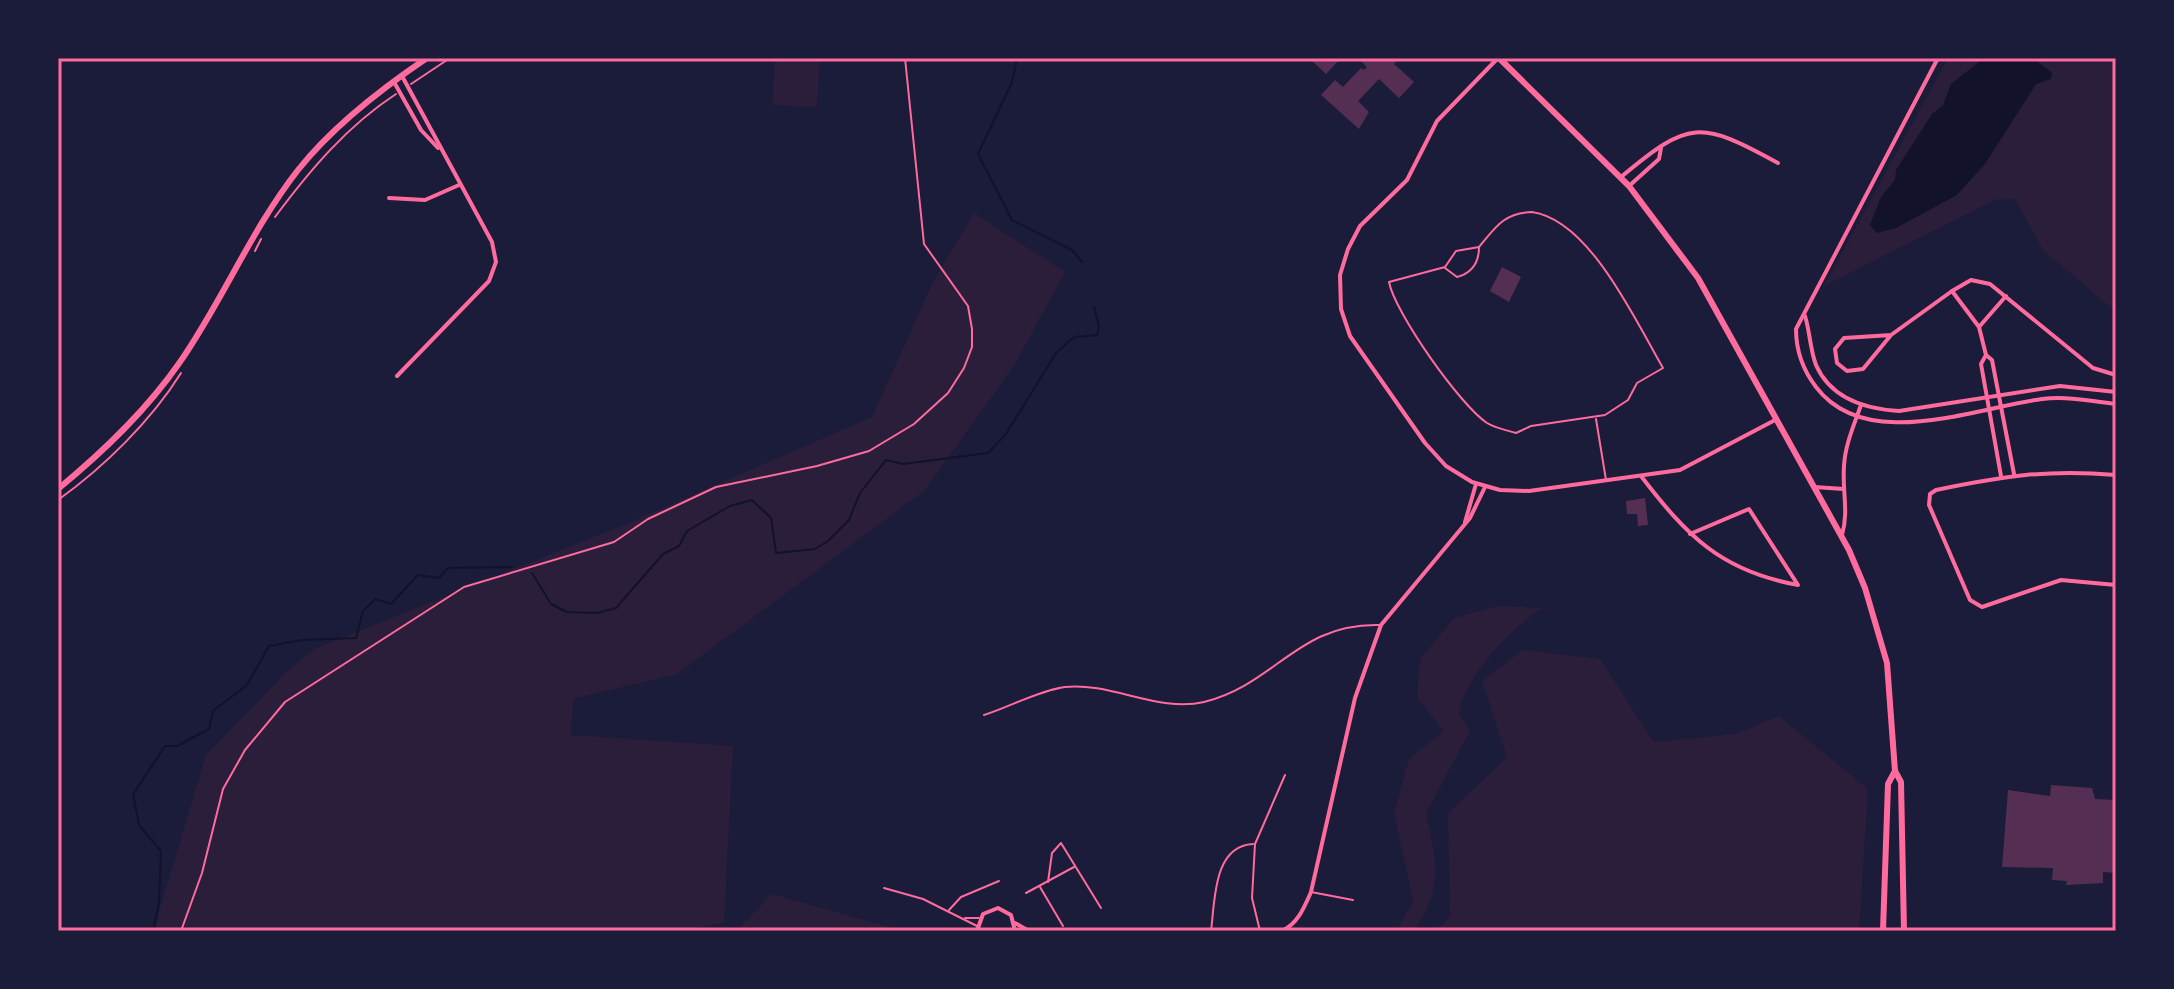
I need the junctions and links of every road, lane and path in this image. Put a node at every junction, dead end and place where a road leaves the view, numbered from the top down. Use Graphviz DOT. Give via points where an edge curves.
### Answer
graph roads {
  1 [pos="427,58"];
  2 [pos="450,58"];
  3 [pos="905,58"];
  4 [pos="1498,58"];
  5 [pos="1938,58"];
  6 [pos="402,76"];
  7 [pos="394,82"];
  8 [pos="407,86"];
  9 [pos="400,91"];
  10 [pos="419,106"];
  11 [pos="410,111"];
  12 [pos="438,148"];
  13 [pos="1661,148"];
  14 [pos="1778,163"];
  15 [pos="1621,177"];
  16 [pos="459,184"];
  17 [pos="1629,186"];
  18 [pos="389,198"];
  19 [pos="273,220"];
  20 [pos="265,234"];
  21 [pos="1479,247"];
  22 [pos="249,261"];
  23 [pos="1445,267"];
  24 [pos="1952,291"];
  25 [pos="2006,296"];
  26 [pos="1805,316"];
  27 [pos="1979,327"];
  28 [pos="1891,335"];
  29 [pos="1986,355"];
  30 [pos="184,370"];
  31 [pos="2116,375"];
  32 [pos="397,376"];
  33 [pos="2116,392"];
  34 [pos="1999,394"];
  35 [pos="1986,397"];
  36 [pos="2116,404"];
  37 [pos="1861,405"];
  38 [pos="2001,406"];
  39 [pos="1988,408"];
  40 [pos="1857,417"];
  41 [pos="1596,418"];
  42 [pos="1777,419"];
  43 [pos="2014,474"];
  44 [pos="2116,475"];
  45 [pos="1641,476"];
  46 [pos="2001,476"];
  47 [pos="1606,481"];
  48 [pos="1476,484"];
  49 [pos="1485,487"];
  50 [pos="1814,487"];
  51 [pos="58,489"];
  52 [pos="1844,489"];
  53 [pos="58,500"];
  54 [pos="1465,522"];
  55 [pos="1690,534"];
  56 [pos="1841,537"];
  57 [pos="2116,585"];
  58 [pos="1381,625"];
  59 [pos="984,715"];
  60 [pos="1895,771"];
  61 [pos="1285,775"];
  62 [pos="1255,844"];
  63 [pos="1075,866"];
  64 [pos="999,881"];
  65 [pos="1048,882"];
  66 [pos="1040,887"];
  67 [pos="884,888"];
  68 [pos="1311,892"];
  69 [pos="1026,893"];
  70 [pos="1353,900"];
  71 [pos="1101,908"];
  72 [pos="948,911"];
  73 [pos="964,918"];
  74 [pos="979,918"];
  75 [pos="1015,923"];
  76 [pos="1063,926"];
  77 [pos="1291,927"];
  78 [pos="977,928"];
  79 [pos="181,931"];
  80 [pos="1015,931"];
  81 [pos="1029,931"];
  82 [pos="1211,931"];
  83 [pos="1260,931"];
  84 [pos="1282,931"];
  85 [pos="1296,931"];
  86 [pos="1883,931"];
  87 [pos="1904,931"];
  1 -- 6 [label="main road"];
  2 -- 8 [label="path"];
  3 -- 79 [label="path" via="924,244 968,306 972,329 972,347 948,393 914,424 869,451 716,487 648,519 614,542 464,587 285,702 245,750 223,789"];
  4 -- 15 [label="main road"];
  4 -- 48 [label="street" via="1437,121 1407,180 1360,226 1343,262 1339,286 1344,323 1361,352 1434,455"];
  5 -- 26 [label="street"];
  6 -- 7 [label="main road"];
  6 -- 8 [label="street"];
  7 -- 9 [label="street"];
  7 -- 51 [label="main road" via="301,167 260,224 181,361 116,439"];
  8 -- 10 [label="street"];
  9 -- 11 [label="street"];
  9 -- 19 [label="path" via="328,151"];
  10 -- 11 [label="street"];
  10 -- 12 [label="street"];
  11 -- 12 [label="street"];
  12 -- 16 [label="street"];
  13 -- 14 [label="street" via="1693,132 1716,132"];
  13 -- 15 [label="street"];
  13 -- 17 [label="street" via="1659,159"];
  15 -- 17 [label="main road"];
  16 -- 18 [label="street" via="425,200"];
  16 -- 32 [label="street" via="494,248 495,268 489,281"];
  17 -- 42 [label="main road" via="1698,278"];
  20 -- 22 [label="path"];
  21 -- 23 [label="lane" via="1456,251"];
  21 -- 23 [label="lane" via="1470,272 1457,277"];
  21 -- 41 [label="lane" via="1502,220 1522,213 1543,214 1571,231 1611,280 1663,368 1637,383 1628,400"];
  23 -- 41 [label="lane" via="1389,282 1394,303 1474,412 1489,424 1516,433 1531,426"];
  24 -- 25 [label="street" via="1962,283 1980,281"];
  24 -- 27 [label="street"];
  24 -- 28 [label="street"];
  25 -- 27 [label="street"];
  25 -- 31 [label="street" via="2093,368"];
  26 -- 37 [label="street" via="1821,375 1843,397"];
  26 -- 40 [label="street" via="1796,329 1805,370 1825,398"];
  27 -- 29 [label="street"];
  28 -- 28 [label="street" via="1844,338 1835,349 1837,363 1847,371 1863,369"];
  29 -- 34 [label="street" via="1992,360"];
  29 -- 35 [label="street" via="1981,364"];
  30 -- 53 [label="path" via="120,447"];
  33 -- 34 [label="street" via="2060,386"];
  34 -- 35 [label="street"];
  34 -- 38 [label="street"];
  35 -- 37 [label="street" via="1899,411"];
  35 -- 39 [label="street"];
  36 -- 38 [label="street" via="2057,398"];
  37 -- 40 [label="street"];
  38 -- 39 [label="street"];
  38 -- 43 [label="street"];
  39 -- 40 [label="street" via="1892,423"];
  39 -- 46 [label="street"];
  40 -- 52 [label="street" via="1846,448"];
  41 -- 47 [label="lane"];
  42 -- 45 [label="street" via="1691,466"];
  42 -- 50 [label="main road"];
  43 -- 44 [label="street" via="2057,470"];
  43 -- 46 [label="street"];
  45 -- 47 [label="street"];
  45 -- 55 [label="street"];
  46 -- 57 [label="street" via="1930,494 1929,505 1970,600 1982,607 2061,580"];
  47 -- 49 [label="street" via="1529,491"];
  48 -- 49 [label="street"];
  48 -- 54 [label="street"];
  49 -- 54 [label="street"];
  50 -- 52 [label="street"];
  50 -- 56 [label="main road"];
  52 -- 56 [label="street" via="1848,513"];
  54 -- 58 [label="street"];
  55 -- 55 [label="street" via="1738,569 1798,585 1749,509"];
  56 -- 60 [label="main road" via="1869,597 1884,646"];
  58 -- 59 [label="lane" via="1350,625 1320,635 1245,688 1203,702 1181,704 1065,687"];
  58 -- 68 [label="street" via="1355,698"];
  60 -- 86 [label="main road" via="1888,784"];
  60 -- 87 [label="main road" via="1901,782"];
  61 -- 62 [label="lane"];
  62 -- 82 [label="lane" via="1237,847 1225,859"];
  62 -- 83 [label="lane" via="1252,898"];
  63 -- 65 [label="lane"];
  63 -- 65 [label="lane" via="1061,843 1052,853"];
  63 -- 71 [label="lane"];
  64 -- 72 [label="lane" via="961,897"];
  65 -- 66 [label="lane"];
  66 -- 69 [label="lane"];
  66 -- 76 [label="lane"];
  67 -- 72 [label="lane"];
  68 -- 70 [label="lane"];
  68 -- 77 [label="street"];
  72 -- 73 [label="lane"];
  73 -- 74 [label="lane"];
  73 -- 78 [label="lane"];
  74 -- 75 [label="street" via="998,908"];
  74 -- 78 [label="street"];
  75 -- 80 [label="street"];
  75 -- 81 [label="street"];
  77 -- 84 [label="street"];
  77 -- 85 [label="lane"];
}
